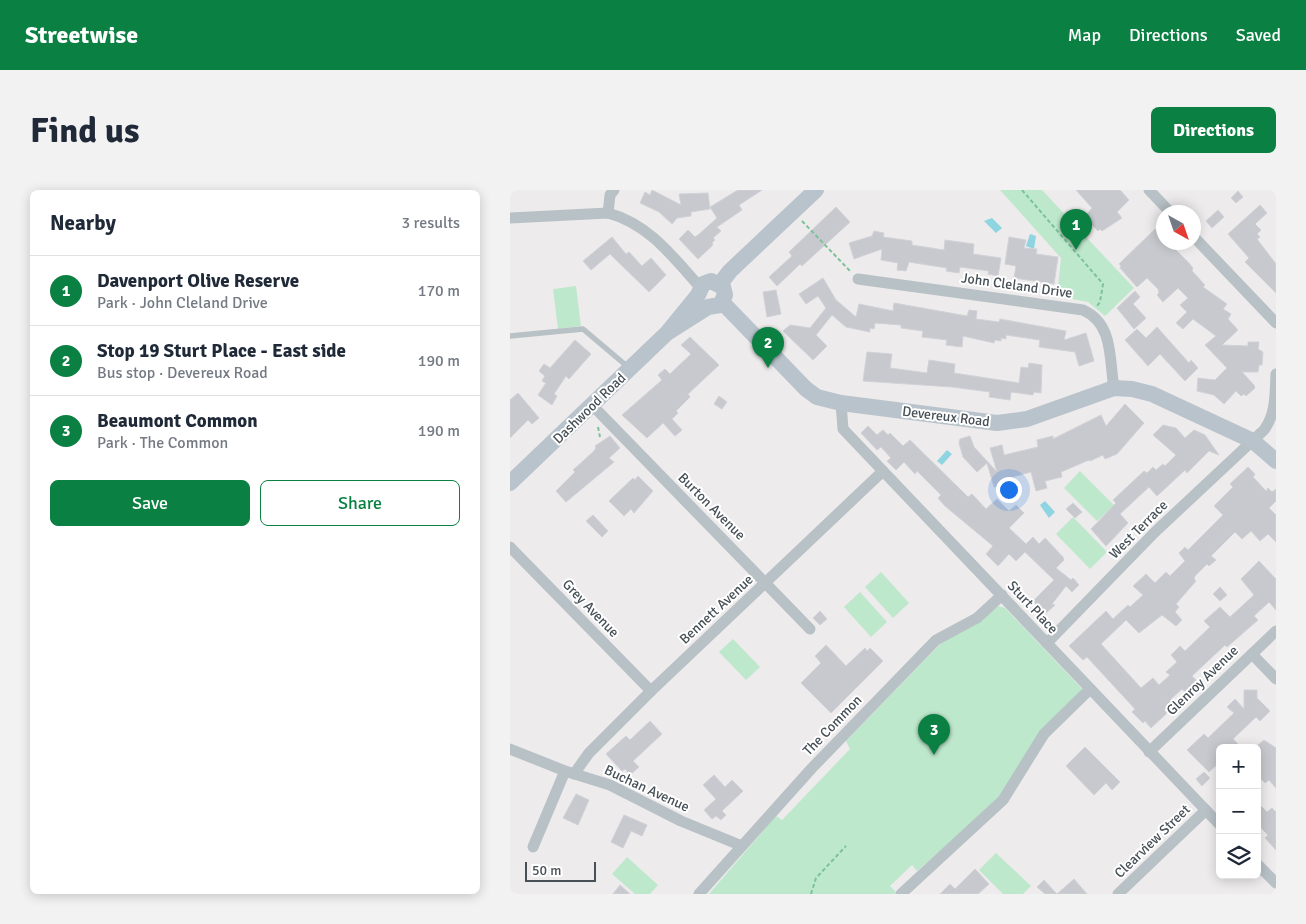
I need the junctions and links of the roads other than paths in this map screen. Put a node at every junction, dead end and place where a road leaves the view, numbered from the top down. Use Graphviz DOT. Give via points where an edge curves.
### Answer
graph roads {
  1 [pos="614,190"];
  2 [pos="816,190"];
  3 [pos="1149,190"];
  4 [pos="1163,205"];
  5 [pos="608,213"];
  6 [pos="510,218"];
  7 [pos="1201,244"];
  8 [pos="858,279"];
  9 [pos="707,298"];
  10 [pos="1276,323"];
  11 [pos="510,336"];
  12 [pos="630,369"];
  13 [pos="1276,374"];
  14 [pos="1114,388"];
  15 [pos="841,403"];
  16 [pos="592,405"];
  17 [pos="1253,441"];
  18 [pos="1276,461"];
  19 [pos="883,471"];
  20 [pos="510,483"];
  21 [pos="510,547"];
  22 [pos="766,582"];
  23 [pos="1002,595"];
  24 [pos="810,629"];
  25 [pos="1276,631"];
  26 [pos="1047,643"];
  27 [pos="1252,654"];
  28 [pos="1276,679"];
  29 [pos="1090,689"];
  30 [pos="651,691"];
  31 [pos="510,749"];
  32 [pos="1149,752"];
  33 [pos="569,773"];
  34 [pos="1206,810"];
  35 [pos="1216,821"];
  36 [pos="742,846"];
  37 [pos="533,847"];
  38 [pos="1261,868"];
  39 [pos="1276,883"];
  40 [pos="699,894"];
  41 [pos="901,894"];
  42 [pos="1118,894"];
  1 -- 5 [label="street" via="610,195"];
  2 -- 9 [label="street" via="720,284 711,281"];
  3 -- 4 [label="street"];
  5 -- 6 [label="street"];
  5 -- 9 [label="street" via="622,216 654,237 682,264"];
  7 -- 10 [label="street"];
  8 -- 14 [label="street, John Cleland Drive" via="1071,307 1091,313 1104,326 1109,342"];
  9 -- 12 [label="street, Dashwood Road"];
  9 -- 15 [label="street, Devereux Road" via="806,389 817,397"];
  11 -- 12 [label="lane" via="583,328"];
  12 -- 16 [label="street, Dashwood Road"];
  13 -- 17 [label="street, West Terrace" via="1272,420"];
  14 -- 15 [label="street, Devereux Road" via="1027,418 997,423"];
  14 -- 17 [label="street, Devereux Road" via="1152,394"];
  15 -- 19 [label="street, Sturt Place" via="843,429"];
  16 -- 20 [label="street, Dashwood Road"];
  16 -- 22 [label="street, Burton Avenue"];
  17 -- 18 [label="street, Devereux Road"];
  17 -- 26 [label="street, West Terrace" via="1155,532"];
  19 -- 22 [label="street, Bennett Avenue"];
  19 -- 23 [label="street, Sturt Place"];
  21 -- 30 [label="street, Grey Avenue"];
  22 -- 24 [label="street, Burton Avenue"];
  22 -- 30 [label="street, Bennett Avenue"];
  23 -- 26 [label="street, Sturt Place"];
  23 -- 36 [label="street, The Common" via="977,618 936,640 812,768"];
  25 -- 27 [label="street, Glenroy Avenue"];
  26 -- 29 [label="street, Sturt Place"];
  27 -- 28 [label="street"];
  27 -- 32 [label="street, Glenroy Avenue"];
  29 -- 32 [label="street, Sturt Place"];
  29 -- 41 [label="street" via="1044,734 1003,800"];
  30 -- 33 [label="street, Bennett Avenue"];
  31 -- 33 [label="street, Buchan Avenue"];
  32 -- 34 [label="street, Sturt Place"];
  33 -- 36 [label="street, Buchan Avenue" via="610,785 681,821"];
  33 -- 37 [label="street, Bennett Avenue"];
  34 -- 35 [label="street, Sturt Place"];
  34 -- 42 [label="street, Clearview Street"];
  36 -- 40 [label="street, The Common"];
  38 -- 39 [label="street"];
}
